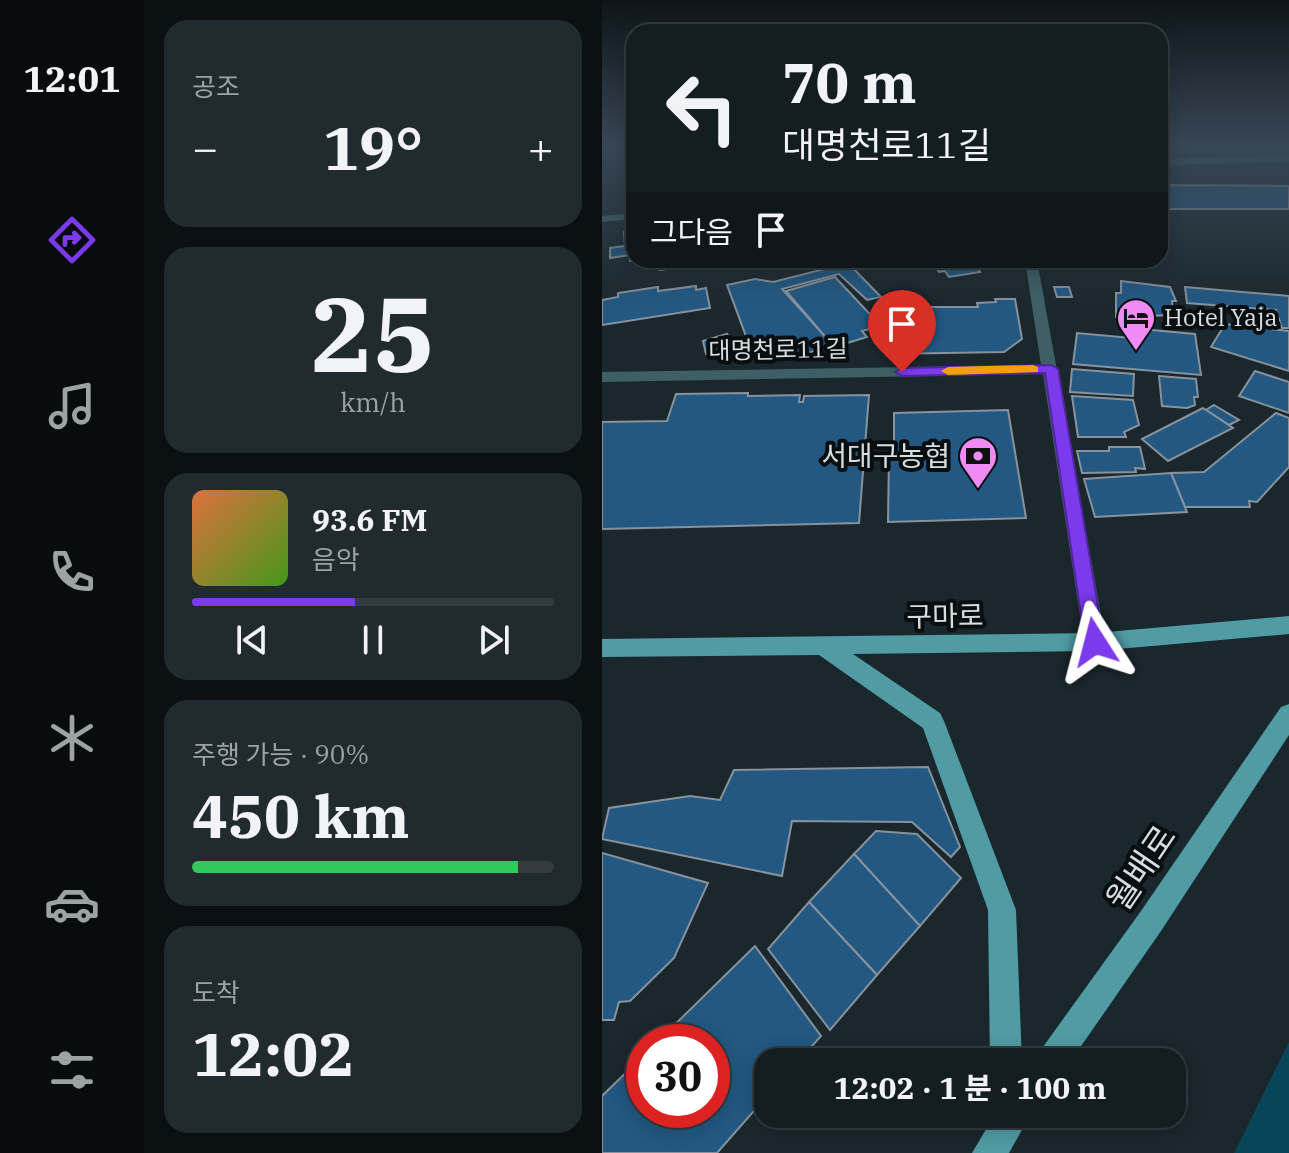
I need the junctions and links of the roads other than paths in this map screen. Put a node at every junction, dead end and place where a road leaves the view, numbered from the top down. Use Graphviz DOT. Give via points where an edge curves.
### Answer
graph roads {
  1 [pos="626,211"];
  2 [pos="626,217"];
  3 [pos="619,218"];
  4 [pos="602,219"];
  5 [pos="1032,268"];
  6 [pos="1051,369"];
  7 [pos="602,377"];
  8 [pos="1289,625"];
  9 [pos="1095,642"];
  10 [pos="822,645"];
  11 [pos="602,648"];
  12 [pos="1289,715"];
  13 [pos="1006,1048"];
  14 [pos="1061,1048"];
  15 [pos="1003,1128"];
  16 [pos="989,1153"];
  1 -- 3 [label="street"];
  2 -- 3 [label="street"];
  3 -- 4 [label="street"];
  5 -- 6 [label="street"];
  6 -- 7 [label="street, 대명천로11길"];
  6 -- 9 [label="street"];
  8 -- 9 [label="main road, 구마로"];
  9 -- 10 [label="main road, 구마로"];
  10 -- 11 [label="main road, 구마로"];
  10 -- 13 [label="main road" via="932,721 1002,910"];
  12 -- 14 [label="main road, 월배로"];
  15 -- 16 [label="main road"];
}
